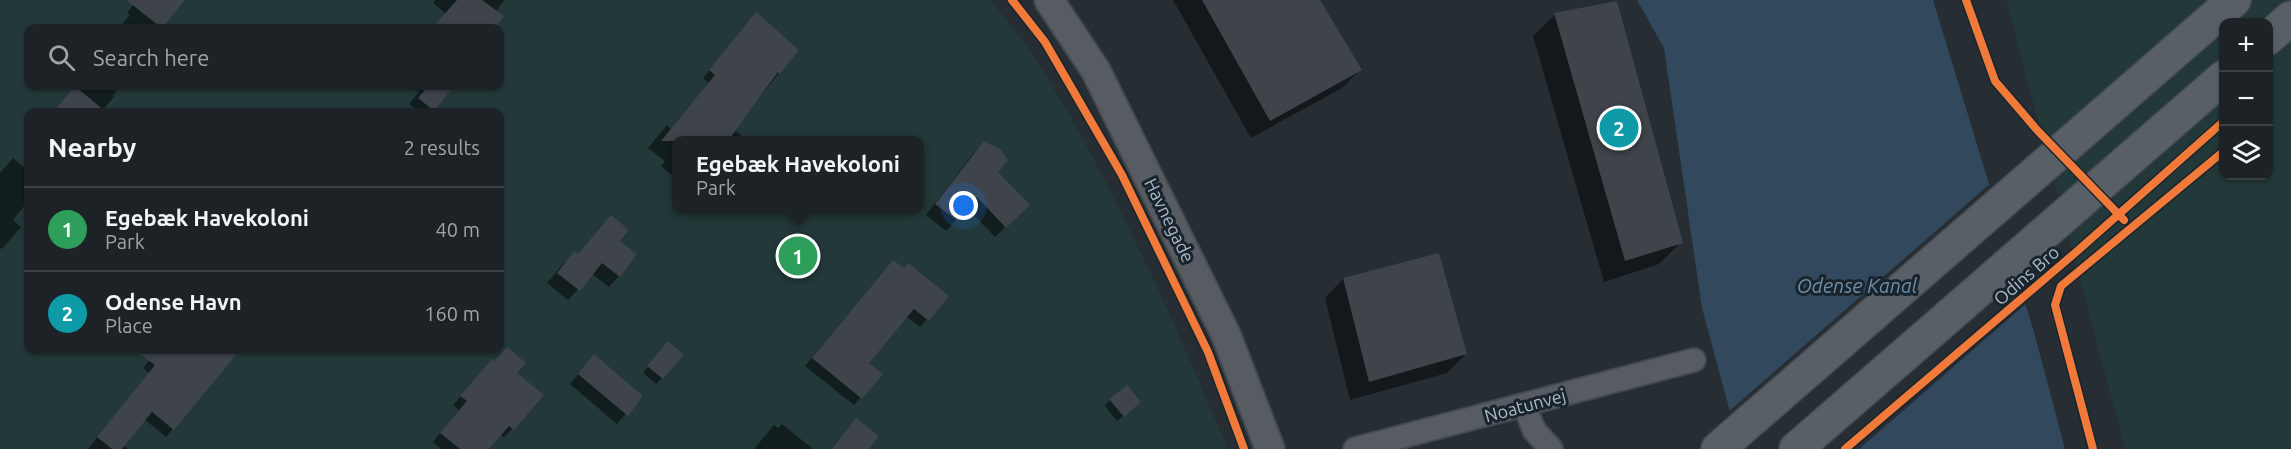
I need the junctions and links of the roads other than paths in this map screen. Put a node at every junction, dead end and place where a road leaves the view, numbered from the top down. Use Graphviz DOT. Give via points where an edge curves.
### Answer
graph roads {
  1 [pos="1049,0"];
  2 [pos="2234,0"];
  3 [pos="2291,18"];
  4 [pos="2273,34"];
  5 [pos="2219,80"];
  6 [pos="1694,360"];
  7 [pos="1524,405"];
  8 [pos="1270,449"];
  9 [pos="1355,449"];
  10 [pos="1551,449"];
  11 [pos="1718,449"];
  12 [pos="1796,449"];
  1 -- 8 [label="street, Havnegade" via="1096,71 1216,314"];
  2 -- 11 [label="main road"];
  3 -- 4 [label="main road"];
  5 -- 12 [label="main road, Odins Bro"];
  6 -- 7 [label="street, Noatunvej"];
  7 -- 9 [label="street, Noatunvej"];
  7 -- 10 [label="street" via="1534,429"];
}
